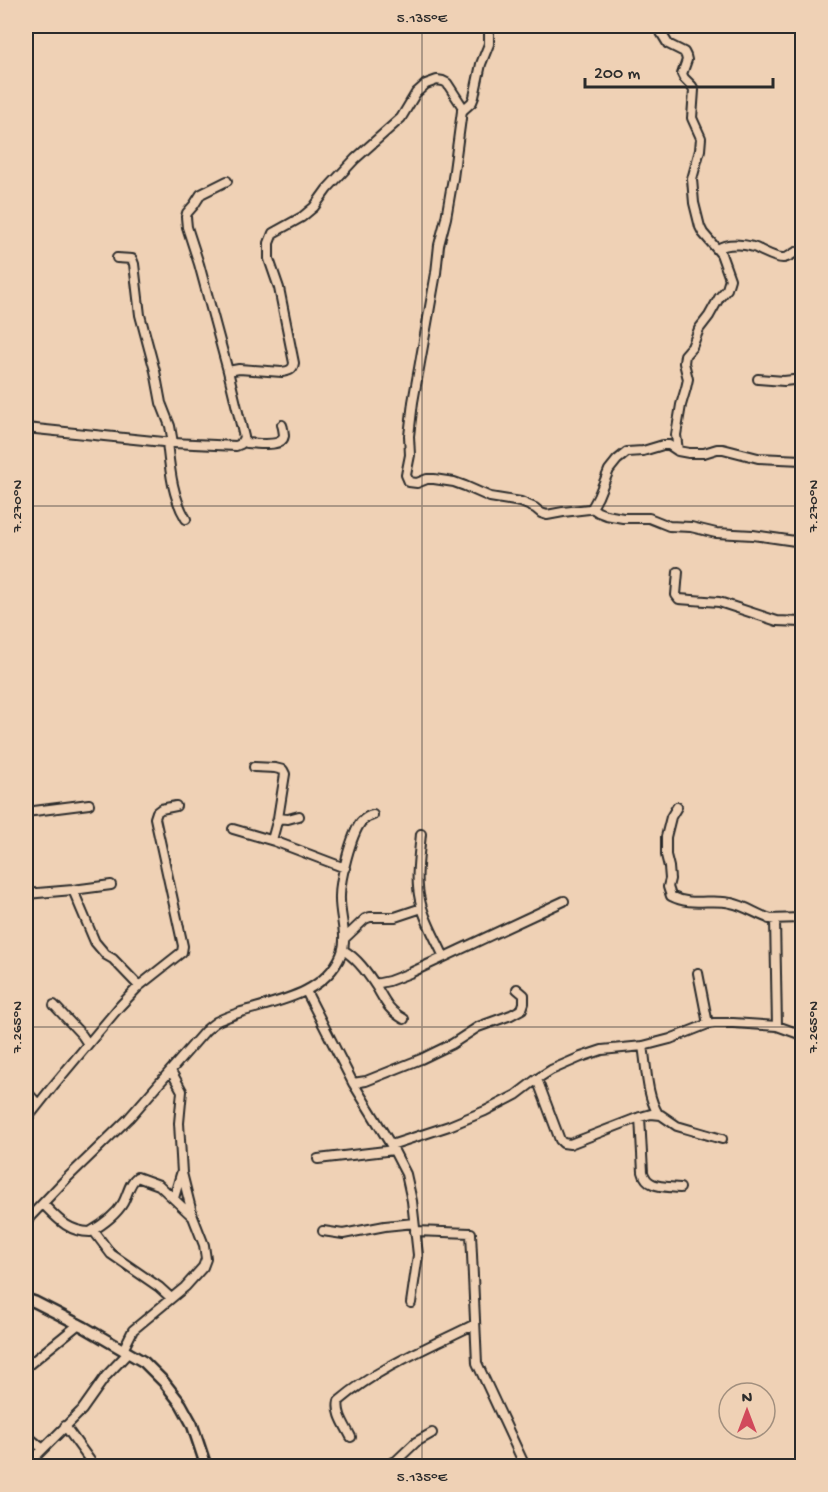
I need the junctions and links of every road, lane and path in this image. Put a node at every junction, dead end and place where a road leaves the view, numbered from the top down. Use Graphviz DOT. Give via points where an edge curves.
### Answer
graph roads {
  1 [pos="489,26"];
  2 [pos="657,26"];
  3 [pos="462,111"];
  4 [pos="227,181"];
  5 [pos="718,249"];
  6 [pos="796,252"];
  7 [pos="117,258"];
  8 [pos="228,371"];
  9 [pos="758,379"];
  10 [pos="802,379"];
  11 [pos="282,425"];
  12 [pos="26,428"];
  13 [pos="242,441"];
  14 [pos="170,442"];
  15 [pos="678,450"];
  16 [pos="802,460"];
  17 [pos="592,508"];
  18 [pos="186,519"];
  19 [pos="802,542"];
  20 [pos="678,572"];
  21 [pos="802,622"];
  22 [pos="254,766"];
  23 [pos="89,804"];
  24 [pos="176,806"];
  25 [pos="677,807"];
  26 [pos="26,812"];
  27 [pos="373,815"];
  28 [pos="299,816"];
  29 [pos="278,818"];
  30 [pos="233,829"];
  31 [pos="421,834"];
  32 [pos="272,840"];
  33 [pos="345,868"];
  34 [pos="111,885"];
  35 [pos="74,890"];
  36 [pos="26,894"];
  37 [pos="564,901"];
  38 [pos="422,908"];
  39 [pos="802,918"];
  40 [pos="768,919"];
  41 [pos="344,939"];
  42 [pos="343,950"];
  43 [pos="444,957"];
  44 [pos="698,973"];
  45 [pos="375,984"];
  46 [pos="139,986"];
  47 [pos="517,988"];
  48 [pos="306,991"];
  49 [pos="54,1005"];
  50 [pos="404,1019"];
  51 [pos="708,1024"];
  52 [pos="777,1026"];
  53 [pos="802,1035"];
  54 [pos="88,1044"];
  55 [pos="644,1046"];
  56 [pos="171,1071"];
  57 [pos="537,1079"];
  58 [pos="353,1083"];
  59 [pos="26,1091"];
  60 [pos="38,1104"];
  61 [pos="654,1111"];
  62 [pos="640,1117"];
  63 [pos="26,1120"];
  64 [pos="723,1139"];
  65 [pos="392,1148"];
  66 [pos="318,1160"];
  67 [pos="182,1173"];
  68 [pos="680,1188"];
  69 [pos="174,1198"];
  70 [pos="42,1203"];
  71 [pos="193,1217"];
  72 [pos="26,1221"];
  73 [pos="415,1227"];
  74 [pos="93,1230"];
  75 [pos="323,1231"];
  76 [pos="26,1297"];
  77 [pos="171,1298"];
  78 [pos="411,1303"];
  79 [pos="79,1324"];
  80 [pos="475,1324"];
  81 [pos="125,1351"];
  82 [pos="26,1367"];
  83 [pos="65,1426"];
  84 [pos="432,1432"];
  85 [pos="26,1435"];
  86 [pos="351,1437"];
  87 [pos="43,1449"];
  88 [pos="26,1467"];
  89 [pos="94,1467"];
  90 [pos="206,1467"];
  91 [pos="384,1467"];
  92 [pos="525,1467"];
  1 -- 3 [label="street" via="489,44 474,97"];
  2 -- 5 [label="street" via="668,44 686,56 682,74 694,90 692,118 701,138 692,179 694,202 703,233"];
  3 -- 8 [label="street" via="447,83 437,80 426,84 401,118 355,159 314,207 273,234 269,259 279,288 293,368 282,372"];
  3 -- 17 [label="street" via="415,387 408,479 413,483 427,479 454,482 494,499 521,502 547,515"];
  4 -- 8 [label="street" via="201,194 186,216"];
  5 -- 6 [label="street" via="736,245 782,258"];
  5 -- 15 [label="street" via="729,285 685,355 688,379 676,435"];
  7 -- 14 [label="street" via="132,260 134,264 140,315 170,426"];
  8 -- 13 [label="street"];
  9 -- 10 [label="street"];
  11 -- 13 [label="street" via="284,436 277,444"];
  12 -- 14 [label="street"];
  13 -- 14 [label="street" via="236,446"];
  14 -- 18 [label="street" via="172,482"];
  15 -- 16 [label="street" via="697,454 723,449 758,458"];
  15 -- 17 [label="street" via="658,445 627,452 609,470"];
  17 -- 19 [label="street" via="606,515 649,518 675,527"];
  20 -- 21 [label="street" via="679,599 720,602 777,621"];
  22 -- 29 [label="street" via="283,770 285,774"];
  23 -- 26 [label="street"];
  24 -- 46 [label="street" via="161,809 155,818 182,952"];
  25 -- 40 [label="street" via="666,837 671,896 682,902 733,903"];
  27 -- 33 [label="street" via="357,829"];
  28 -- 29 [label="street"];
  29 -- 32 [label="street"];
  30 -- 32 [label="street"];
  31 -- 38 [label="street" via="418,890"];
  32 -- 33 [label="street"];
  33 -- 41 [label="street" via="340,896"];
  34 -- 35 [label="street"];
  35 -- 36 [label="street"];
  35 -- 46 [label="street" via="95,942"];
  37 -- 43 [label="street"];
  38 -- 41 [label="street" via="395,917 370,917"];
  38 -- 43 [label="street"];
  39 -- 40 [label="street"];
  40 -- 52 [label="street" via="775,921"];
  41 -- 42 [label="street"];
  42 -- 45 [label="street"];
  42 -- 48 [label="street" via="327,977"];
  43 -- 45 [label="street"];
  44 -- 51 [label="street"];
  45 -- 50 [label="street" via="387,1006"];
  46 -- 54 [label="street"];
  47 -- 58 [label="street" via="524,995 522,1009 478,1027 421,1059"];
  48 -- 56 [label="street" via="216,1022"];
  48 -- 58 [label="street"];
  49 -- 54 [label="street"];
  51 -- 52 [label="street"];
  51 -- 55 [label="street"];
  52 -- 53 [label="street"];
  54 -- 60 [label="street"];
  55 -- 57 [label="street" via="602,1050"];
  55 -- 61 [label="street"];
  56 -- 67 [label="street" via="182,1091"];
  56 -- 70 [label="street"];
  57 -- 62 [label="street" via="563,1143 570,1144"];
  57 -- 65 [label="street" via="485,1111"];
  58 -- 65 [label="street"];
  59 -- 60 [label="street"];
  60 -- 63 [label="street"];
  61 -- 62 [label="street"];
  61 -- 64 [label="street" via="677,1126"];
  62 -- 68 [label="street" via="645,1179 652,1185"];
  65 -- 66 [label="street"];
  65 -- 73 [label="street" via="406,1174"];
  67 -- 69 [label="street"];
  67 -- 71 [label="street"];
  69 -- 71 [label="street"];
  69 -- 74 [label="street" via="159,1185 136,1177 122,1204"];
  70 -- 72 [label="street"];
  70 -- 74 [label="street" via="75,1231"];
  71 -- 77 [label="street" via="206,1258 203,1267"];
  73 -- 75 [label="street" via="385,1226 343,1234"];
  73 -- 78 [label="street" via="418,1258"];
  73 -- 80 [label="street" via="471,1233"];
  74 -- 77 [label="street" via="111,1254"];
  76 -- 79 [label="main road"];
  77 -- 81 [label="street" via="133,1330"];
  79 -- 81 [label="main road"];
  79 -- 82 [label="street"];
  80 -- 86 [label="street" via="386,1368 339,1401 339,1412"];
  80 -- 92 [label="street" via="477,1363"];
  81 -- 83 [label="street" via="82,1410"];
  81 -- 90 [label="main road" via="144,1362 181,1404"];
  83 -- 87 [label="street"];
  83 -- 89 [label="street"];
  84 -- 91 [label="street"];
  85 -- 87 [label="street"];
  87 -- 88 [label="street"];
}
